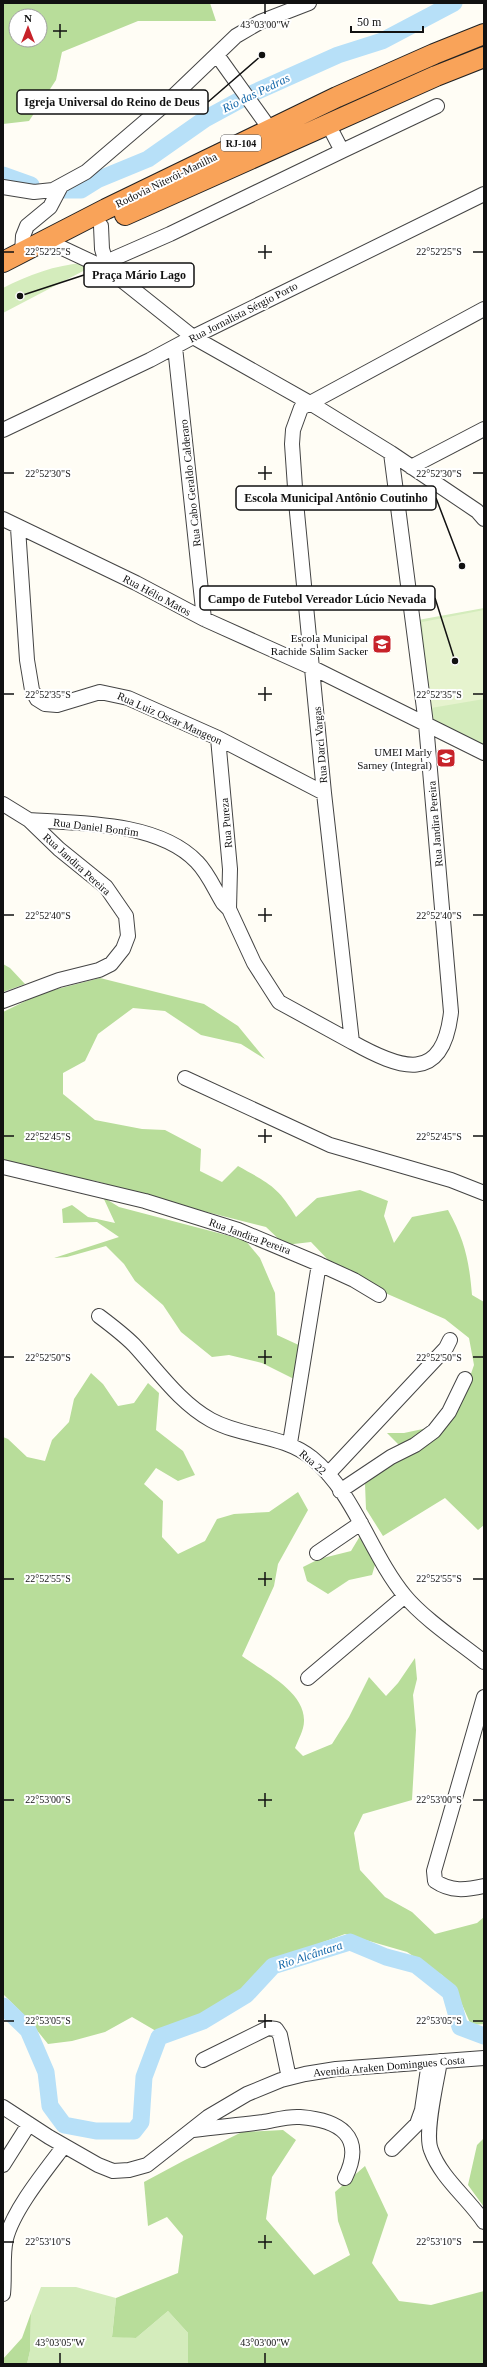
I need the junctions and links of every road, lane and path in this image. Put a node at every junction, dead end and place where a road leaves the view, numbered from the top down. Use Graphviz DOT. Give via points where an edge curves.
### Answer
graph roads {
  1 [pos="309,3"];
  2 [pos="484,34"];
  3 [pos="217,55"];
  4 [pos="484,57"];
  5 [pos="436,106"];
  6 [pos="328,124"];
  7 [pos="270,129"];
  8 [pos="342,151"];
  9 [pos="3,187"];
  10 [pos="60,188"];
  11 [pos="484,194"];
  12 [pos="101,226"];
  13 [pos="58,246"];
  14 [pos="22,253"];
  15 [pos="3,262"];
  16 [pos="107,266"];
  17 [pos="3,274"];
  18 [pos="484,309"];
  19 [pos="193,337"];
  20 [pos="175,347"];
  21 [pos="310,403"];
  22 [pos="484,429"];
  23 [pos="3,430"];
  24 [pos="391,453"];
  25 [pos="411,467"];
  26 [pos="484,518"];
  27 [pos="3,520"];
  28 [pos="18,528"];
  29 [pos="204,620"];
  30 [pos="314,668"];
  31 [pos="426,724"];
  32 [pos="218,738"];
  33 [pos="484,753"];
  34 [pos="324,793"];
  35 [pos="3,804"];
  36 [pos="29,820"];
  37 [pos="229,909"];
  38 [pos="3,1000"];
  39 [pos="352,1042"];
  40 [pos="185,1078"];
  41 [pos="3,1167"];
  42 [pos="484,1192"];
  43 [pos="319,1264"];
  44 [pos="378,1295"];
  45 [pos="99,1316"];
  46 [pos="450,1340"];
  47 [pos="465,1379"];
  48 [pos="290,1443"];
  49 [pos="328,1474"];
  50 [pos="340,1491"];
  51 [pos="360,1523"];
  52 [pos="317,1553"];
  53 [pos="405,1596"];
  54 [pos="484,1662"];
  55 [pos="308,1678"];
  56 [pos="484,1697"];
  57 [pos="484,1886"];
  58 [pos="484,2058"];
  59 [pos="203,2060"];
  60 [pos="435,2062"];
  61 [pos="289,2078"];
  62 [pos="3,2107"];
  63 [pos="29,2124"];
  64 [pos="193,2130"];
  65 [pos="64,2146"];
  66 [pos="392,2149"];
  67 [pos="3,2165"];
  68 [pos="345,2178"];
  69 [pos="484,2222"];
  70 [pos="3,2294"];
  1 -- 3 [label="street" via="260,22 236,36"];
  2 -- 7 [label="highway, Rodovia Niterói-Manilha / RJ-104" via="427,57"];
  3 -- 7 [label="street"];
  3 -- 10 [label="street" via="108,155"];
  4 -- 6 [label="highway, Rodovia Niterói-Manilha / RJ-104"];
  5 -- 8 [label="street"];
  6 -- 8 [label="street"];
  6 -- 12 [label="highway, Rodovia Niterói-Manilha / RJ-104"];
  7 -- 14 [label="highway, Rodovia Niterói-Manilha / RJ-104"];
  8 -- 16 [label="street"];
  9 -- 10 [label="street" via="34,192"];
  10 -- 14 [label="street" via="50,207 28,226 23,236"];
  11 -- 19 [label="street, Rua Jornalista Sérgio Porto"];
  12 -- 13 [label="highway, Rodovia Niterói-Manilha / RJ-104"];
  12 -- 16 [label="street" via="102,250"];
  13 -- 16 [label="street"];
  13 -- 17 [label="highway, Rodovia Niterói-Manilha / RJ-104"];
  14 -- 15 [label="highway, Rodovia Niterói-Manilha / RJ-104"];
  16 -- 19 [label="street"];
  18 -- 21 [label="street, Rua Darci Vargas"];
  19 -- 20 [label="street, Rua Jornalista Sérgio Porto"];
  19 -- 21 [label="street"];
  20 -- 23 [label="street, Rua Jornalista Sérgio Porto"];
  20 -- 29 [label="street, Rua Cabo Geraldo Calderaro"];
  21 -- 24 [label="street"];
  21 -- 30 [label="street, Rua Darci Vargas" via="301,408 296,418 292,444"];
  22 -- 25 [label="street"];
  24 -- 25 [label="street"];
  24 -- 31 [label="street, Rua Jandira Pereira"];
  25 -- 26 [label="street"];
  27 -- 28 [label="street, Rua Hélio Matos"];
  28 -- 29 [label="street, Rua Hélio Matos" via="136,583"];
  28 -- 32 [label="street, Rua Luiz Oscar Mangeon" via="27,660 32,690 38,699 46,704 56,705 100,692 114,694"];
  29 -- 30 [label="street, Rua Hélio Matos"];
  30 -- 31 [label="street, Rua Hélio Matos"];
  30 -- 34 [label="street, Rua Darci Vargas"];
  31 -- 33 [label="street, Rua Hélio Matos"];
  31 -- 39 [label="street, Rua Jandira Pereira" via="451,1012 449,1030 444,1046 433,1059 417,1064 397,1065"];
  32 -- 34 [label="street, Rua Luiz Oscar Mangeon"];
  32 -- 37 [label="street, Rua Pureza" via="230,869"];
  34 -- 39 [label="street, Rua Darci Vargas"];
  35 -- 36 [label="street, Rua Jandira Pereira"];
  36 -- 37 [label="street, Rua Daniel Bonfim" via="134,830 175,843 198,862"];
  36 -- 38 [label="street, Rua Jandira Pereira" via="59,849 106,887 126,916 128,936 123,949 111,964"];
  37 -- 39 [label="street, Rua Daniel Bonfim" via="254,963 279,1002"];
  40 -- 42 [label="street" via="330,1145"];
  41 -- 43 [label="street, Rua Jandira Pereira" via="145,1201 238,1230"];
  43 -- 44 [label="street, Rua Jandira Pereira" via="354,1280"];
  43 -- 48 [label="street"];
  45 -- 48 [label="street, Rua 22" via="132,1344 195,1410 212,1421 234,1429"];
  46 -- 49 [label="street" via="446,1348"];
  47 -- 50 [label="street" via="449,1412 434,1431"];
  48 -- 49 [label="street, Rua 22" via="312,1458"];
  49 -- 50 [label="street, Rua 22"];
  50 -- 51 [label="street, Rua 22"];
  51 -- 52 [label="street"];
  51 -- 53 [label="street, Rua 22"];
  53 -- 54 [label="street, Rua 22"];
  53 -- 55 [label="street"];
  56 -- 57 [label="street" via="434,1871 435,1881 444,1887 458,1890"];
  58 -- 60 [label="street, Avenida Araken Domingues Costa"];
  59 -- 61 [label="street" via="268,2028 276,2029 280,2035"];
  60 -- 61 [label="street, Avenida Araken Domingues Costa" via="336,2069"];
  60 -- 66 [label="street" via="417,2124"];
  60 -- 69 [label="street" via="430,2150 447,2178"];
  61 -- 64 [label="street, Avenida Araken Domingues Costa" via="247,2094 208,2117"];
  62 -- 63 [label="street, Avenida Araken Domingues Costa"];
  63 -- 65 [label="street, Avenida Araken Domingues Costa"];
  63 -- 67 [label="street"];
  64 -- 65 [label="street, Avenida Araken Domingues Costa" via="147,2165 129,2170 114,2171"];
  64 -- 68 [label="street" via="298,2116 332,2122 347,2134 352,2143 351,2166"];
  65 -- 70 [label="street" via="34,2186 10,2228 6,2239"];
}
